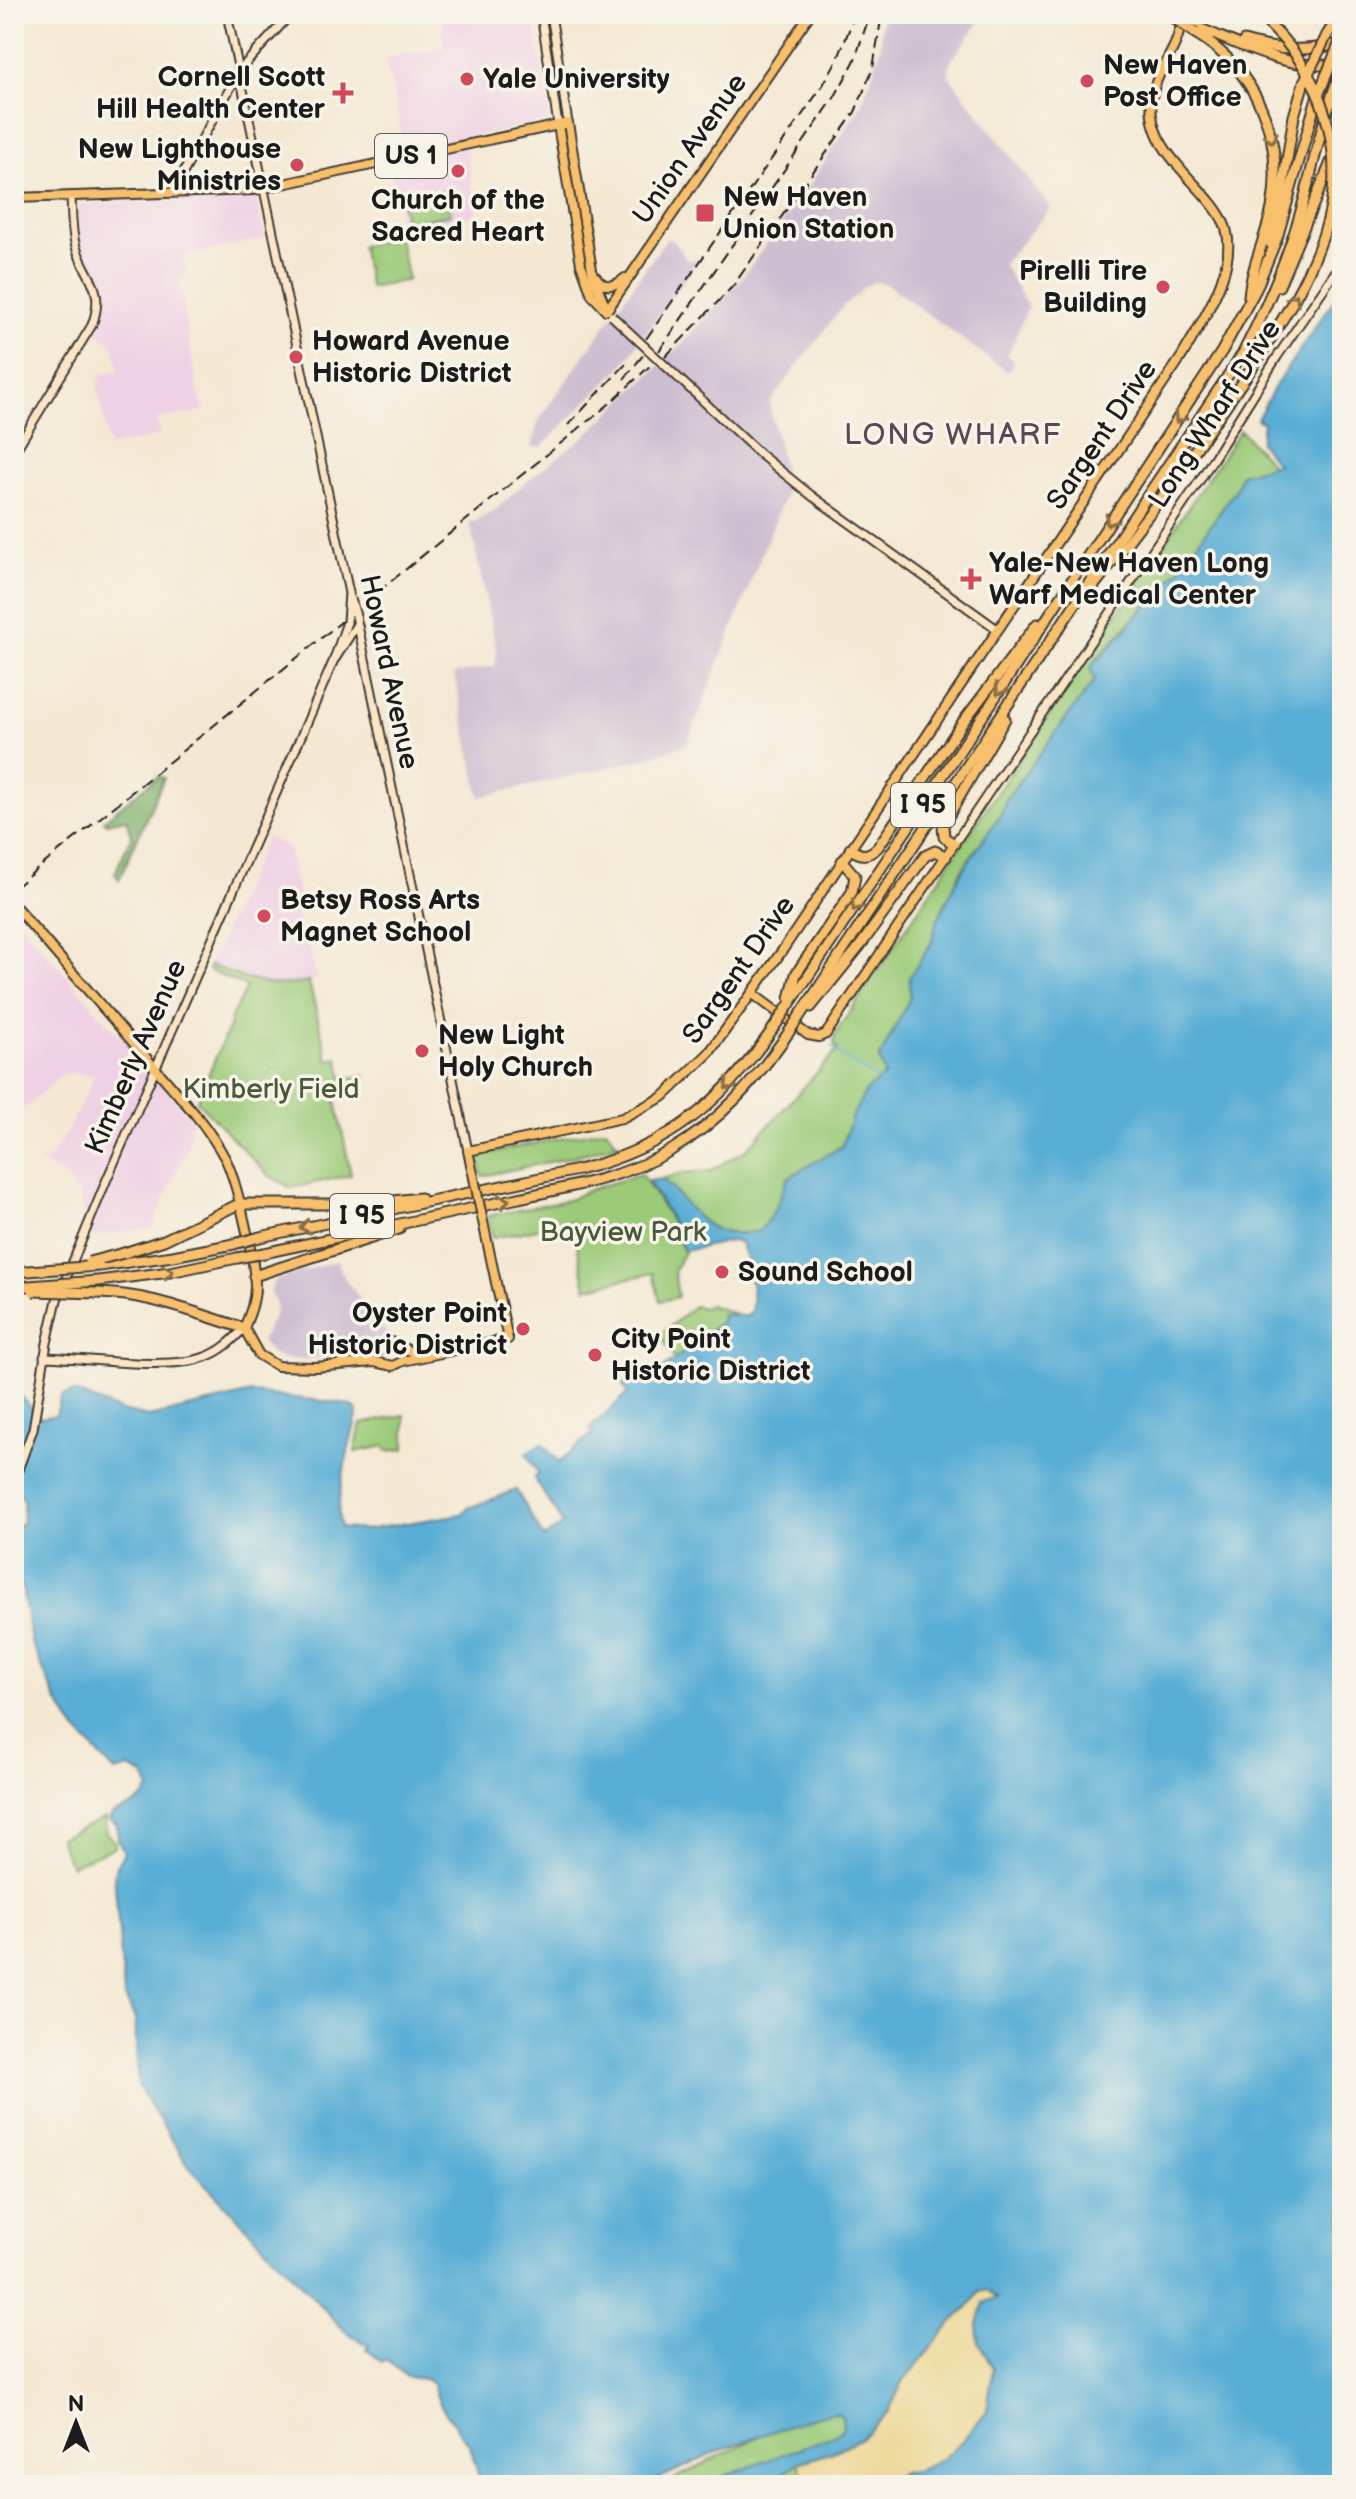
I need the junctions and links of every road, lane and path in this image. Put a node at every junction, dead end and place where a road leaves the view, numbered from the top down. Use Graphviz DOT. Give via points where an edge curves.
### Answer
graph roads {
  1 [pos="227,14"];
  2 [pos="291,14"];
  3 [pos="541,14"];
  4 [pos="551,14"];
  5 [pos="810,14"];
  6 [pos="1168,14"];
  7 [pos="1181,14"];
  8 [pos="1340,14"];
  9 [pos="1258,15"];
  10 [pos="1196,27"];
  11 [pos="1342,40"];
  12 [pos="1342,66"];
  13 [pos="240,73"];
  14 [pos="563,124"];
  15 [pos="1342,136"];
  16 [pos="264,188"];
  17 [pos="172,193"];
  18 [pos="71,196"];
  19 [pos="14,198"];
  20 [pos="1266,262"];
  21 [pos="1342,262"];
  22 [pos="592,269"];
  23 [pos="633,272"];
  24 [pos="1253,286"];
  25 [pos="1270,301"];
  26 [pos="609,313"];
  27 [pos="14,453"];
  28 [pos="349,593"];
  29 [pos="1057,600"];
  30 [pos="1068,618"];
  31 [pos="356,620"];
  32 [pos="997,629"];
  33 [pos="333,662"];
  34 [pos="1016,694"];
  35 [pos="954,844"];
  36 [pos="850,849"];
  37 [pos="946,857"];
  38 [pos="842,861"];
  39 [pos="14,905"];
  40 [pos="753,994"];
  41 [pos="787,1008"];
  42 [pos="799,1017"];
  43 [pos="157,1069"];
  44 [pos="468,1151"];
  45 [pos="463,1194"];
  46 [pos="239,1204"];
  47 [pos="445,1215"];
  48 [pos="68,1268"];
  49 [pos="14,1272"];
  50 [pos="254,1276"];
  51 [pos="14,1288"];
  52 [pos="244,1328"];
  53 [pos="403,1348"];
  54 [pos="381,1350"];
  55 [pos="428,1355"];
  56 [pos="44,1357"];
  57 [pos="403,1361"];
  58 [pos="351,1363"];
  59 [pos="384,1363"];
  60 [pos="14,1481"];
  1 -- 13 [label="main road, Howard Avenue"];
  2 -- 13 [label="main road"];
  3 -- 14 [label="main road"];
  4 -- 14 [label="main road"];
  5 -- 23 [label="main road, Union Avenue"];
  6 -- 10 [label="highway, bridge"];
  7 -- 32 [label="main road, Sargent Drive" via="1178,38 1155,79 1151,109 1160,142 1224,223 1229,242 1226,266 1182,356"];
  8 -- 20 [label="highway, bridge" via="1304,82"];
  30 -- 9 [label="highway, one-way, bridge" via="1168,489 1254,365 1315,258 1328,222 1334,180 1329,128 1314,83 1290,46"];
  10 -- 11 [label="highway" via="1268,47 1310,49"];
  10 -- 12 [label="highway" via="1288,62"];
  10 -- 24 [label="highway, one-way" via="1249,81 1271,138 1273,201"];
  11 -- 20 [label="highway, I 95, bridge" via="1319,93"];
  12 -- 25 [label="highway, I 95"];
  13 -- 16 [label="main road, Howard Avenue"];
  13 -- 17 [label="main road"];
  14 -- 16 [label="main road, US 1"];
  14 -- 22 [label="main road"];
  14 -- 26 [label="main road" via="581,264 592,295"];
  15 -- 25 [label="highway"];
  16 -- 17 [label="main road, US 1"];
  16 -- 28 [label="main road, Howard Avenue"];
  17 -- 18 [label="main road, US 1"];
  18 -- 19 [label="main road, US 1"];
  18 -- 27 [label="main road" via="75,245 95,284 96,314"];
  20 -- 24 [label="highway, I 95"];
  21 -- 35 [label="main road, Long Wharf Drive"];
  22 -- 23 [label="main road" via="608,286"];
  22 -- 26 [label="main road"];
  23 -- 26 [label="main road, Union Avenue"];
  24 -- 29 [label="highway, I 95, one-way" via="1229,338"];
  25 -- 30 [label="highway, I 95" via="1243,353"];
  26 -- 32 [label="main road, bridge" via="761,455"];
  28 -- 31 [label="main road, Howard Avenue, bridge"];
  28 -- 33 [label="main road, bridge" via="347,622"];
  29 -- 36 [label="highway" via="986,690 878,847 863,856"];
  29 -- 41 [label="highway, I 95, one-way"];
  30 -- 34 [label="highway, I 95"];
  31 -- 33 [label="main road"];
  31 -- 44 [label="main road, Howard Avenue"];
  32 -- 36 [label="main road, Sargent Drive"];
  33 -- 43 [label="main road, Kimberly Avenue"];
  34 -- 35 [label="highway" via="943,825 944,837"];
  34 -- 42 [label="highway, I 95"];
  35 -- 37 [label="main road, Long Wharf Drive"];
  36 -- 38 [label="main road, Sargent Drive"];
  37 -- 40 [label="main road, Long Wharf Drive" via="824,1035 803,1032"];
  37 -- 42 [label="highway" via="935,851 925,856 854,955"];
  38 -- 40 [label="main road, Sargent Drive"];
  38 -- 41 [label="highway" via="855,876 852,892 796,974"];
  39 -- 43 [label="main road"];
  40 -- 44 [label="main road, Sargent Drive" via="709,1053 663,1097 622,1118"];
  41 -- 45 [label="highway, I 95, one-way, bridge" via="723,1093 656,1142 602,1164"];
  47 -- 42 [label="highway, I 95, one-way, bridge" via="597,1180 667,1153 721,1114 756,1078"];
  43 -- 46 [label="main road" via="212,1135 228,1164"];
  43 -- 56 [label="main road, Kimberly Avenue" via="57,1300"];
  44 -- 55 [label="main road, Howard Avenue, bridge" via="508,1339"];
  45 -- 46 [label="highway" via="366,1204"];
  45 -- 48 [label="highway, I 95, one-way, bridge" via="162,1258"];
  46 -- 48 [label="highway, bridge" via="164,1240"];
  46 -- 50 [label="main road"];
  47 -- 50 [label="highway"];
  51 -- 47 [label="highway, I 95, one-way, bridge" via="170,1272"];
  48 -- 49 [label="highway, I 95, bridge"];
  50 -- 52 [label="main road" via="254,1298"];
  51 -- 52 [label="highway, bridge" via="119,1293 170,1303"];
  52 -- 56 [label="main road" via="218,1352 193,1361"];
  52 -- 58 [label="main road" via="259,1355 277,1366"];
  53 -- 54 [label="main road" via="391,1342"];
  53 -- 55 [label="main road"];
  53 -- 57 [label="main road"];
  54 -- 58 [label="main road"];
  54 -- 59 [label="main road"];
  55 -- 57 [label="main road"];
  56 -- 60 [label="main road, Kimberly Avenue" via="31,1437"];
  57 -- 59 [label="main road"];
  58 -- 59 [label="main road"];
}
